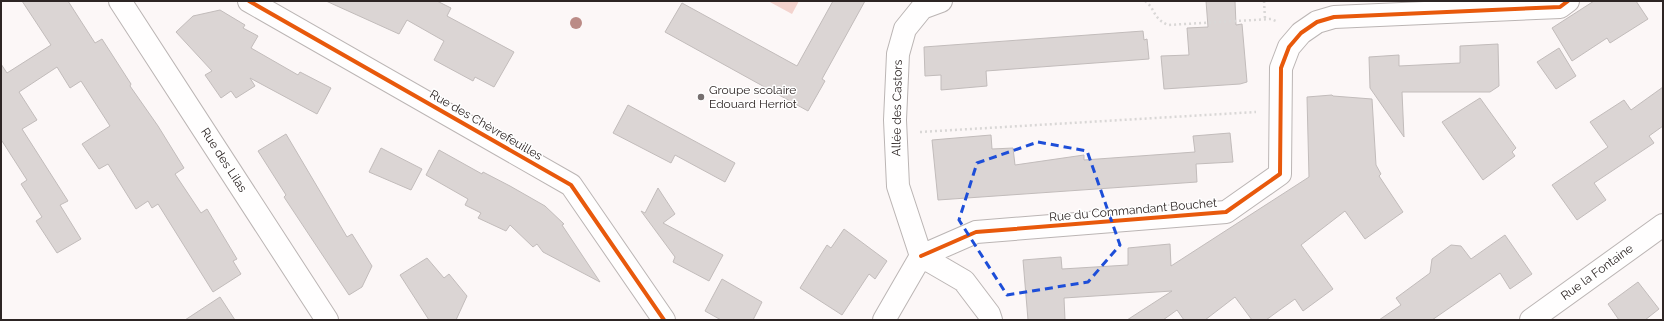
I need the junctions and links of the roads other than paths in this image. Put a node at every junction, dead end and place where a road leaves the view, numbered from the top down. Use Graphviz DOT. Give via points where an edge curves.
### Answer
graph roads {
  1 [pos="120,1"];
  2 [pos="249,1"];
  3 [pos="941,1"];
  4 [pos="1568,1"];
  5 [pos="1663,225"];
  6 [pos="921,256"];
  7 [pos="328,320"];
  8 [pos="664,320"];
  9 [pos="884,320"];
  10 [pos="991,320"];
  11 [pos="1531,320"];
  1 -- 7 [label="street, Rue des Lilas"];
  2 -- 8 [label="street, Rue des Chèvrefeuilles" via="572,185"];
  3 -- 6 [label="street, Allée des Castors" via="922,8 905,29 898,54 895,134 898,186"];
  4 -- 6 [label="street, Rue du Commandant Bouchet" via="1560,7 1334,17 1317,22 1301,33 1289,47 1281,68 1280,174 1226,212 976,232"];
  5 -- 11 [label="street, Rue la Fontaine"];
  6 -- 9 [label="street"];
  6 -- 10 [label="street" via="964,281"];
}
